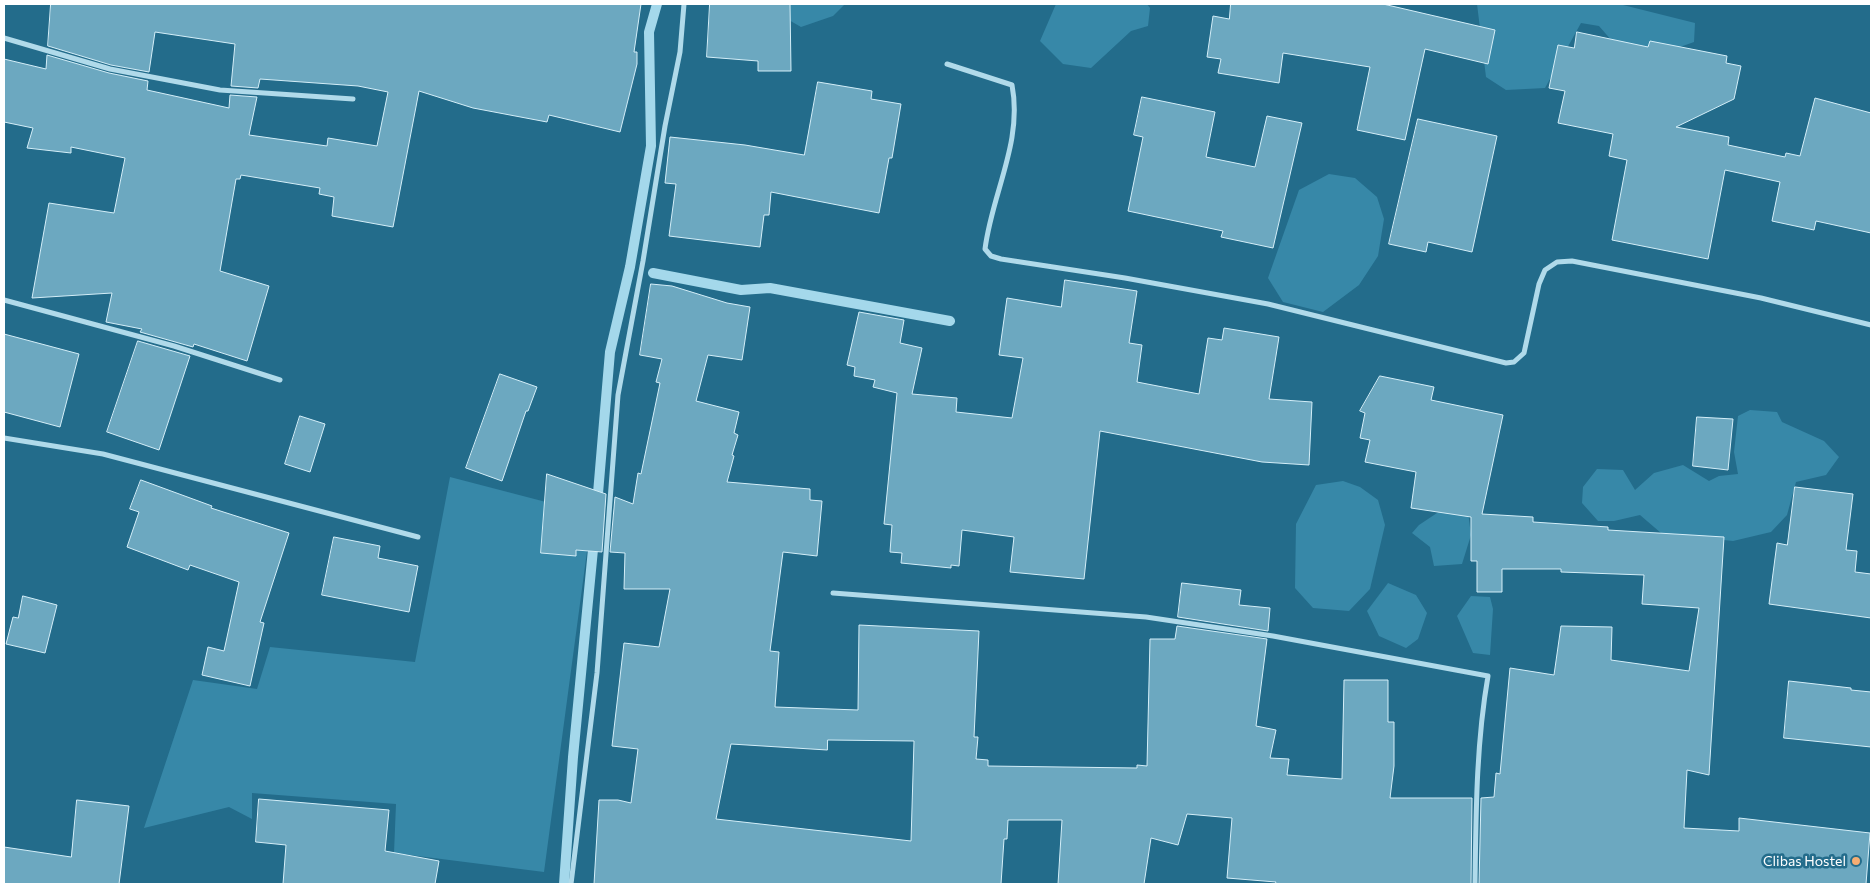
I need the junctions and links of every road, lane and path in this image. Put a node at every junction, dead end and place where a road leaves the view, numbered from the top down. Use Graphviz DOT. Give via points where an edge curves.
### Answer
graph roads {
  1 [pos="684,4"];
  2 [pos="4,38"];
  3 [pos="947,64"];
  4 [pos="353,99"];
  5 [pos="4,300"];
  6 [pos="1871,325"];
  7 [pos="280,380"];
  8 [pos="4,438"];
  9 [pos="418,537"];
  10 [pos="833,593"];
  11 [pos="571,884"];
  12 [pos="1475,884"];
  1 -- 11 [label="street" via="680,52 618,394 597,673"];
  2 -- 4 [label="street" via="110,69 220,90"];
  3 -- 6 [label="street" via="1012,85 1014,116 1009,156 985,249 991,256 1001,259 1268,304 1506,363 1514,362 1524,353 1539,284 1545,270 1557,262 1572,261 1732,292"];
  5 -- 7 [label="street" via="174,346"];
  8 -- 9 [label="street" via="103,454"];
  10 -- 12 [label="street" via="1146,617 1273,636 1488,676 1477,781"];
}
